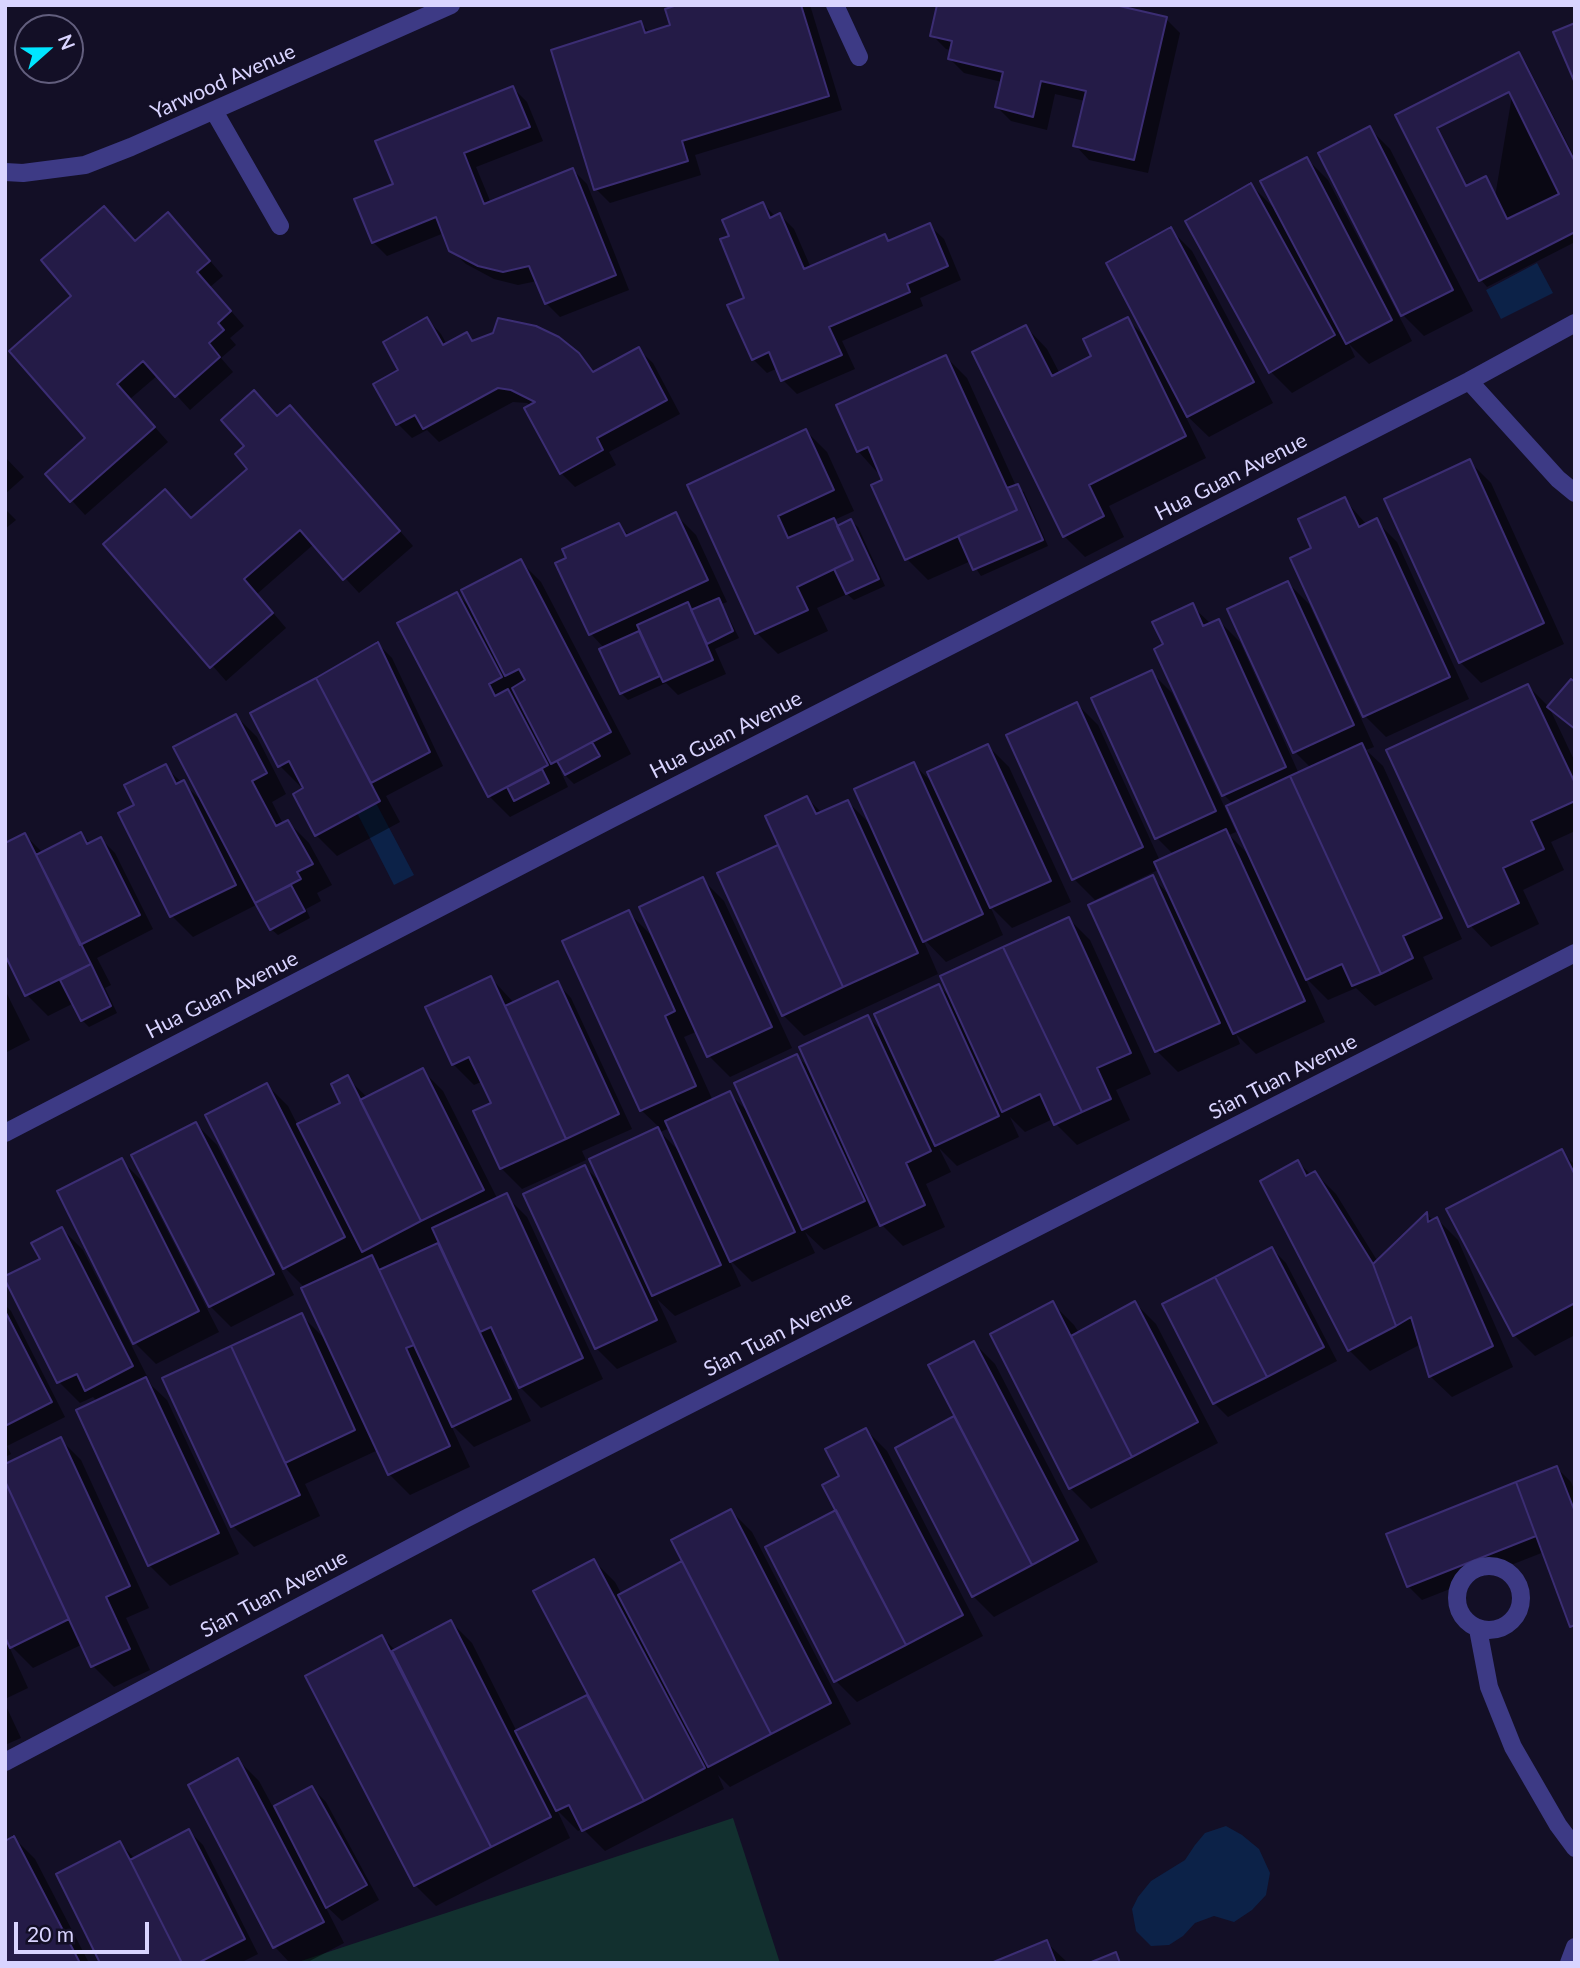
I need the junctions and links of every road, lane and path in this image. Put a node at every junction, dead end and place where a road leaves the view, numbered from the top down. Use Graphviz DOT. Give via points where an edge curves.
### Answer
graph roads {
  1 [pos="451,5"];
  2 [pos="835,5"];
  3 [pos="859,57"];
  4 [pos="214,111"];
  5 [pos="5,173"];
  6 [pos="280,226"];
  7 [pos="1575,323"];
  8 [pos="1469,381"];
  9 [pos="1575,493"];
  10 [pos="1575,953"];
  11 [pos="5,1133"];
  12 [pos="1478,1629"];
  13 [pos="5,1762"];
  14 [pos="1575,1848"];
  15 [pos="1575,1947"];
  16 [pos="1569,1963"];
  1 -- 4 [label="street, Yarwood Avenue"];
  2 -- 3 [label="street"];
  4 -- 5 [label="street, Yarwood Avenue" via="85,164"];
  4 -- 6 [label="street"];
  7 -- 8 [label="street, Hua Guan Avenue"];
  8 -- 9 [label="street"];
  8 -- 11 [label="street, Hua Guan Avenue"];
  10 -- 13 [label="street, Sian Tuan Avenue" via="465,1519"];
  12 -- 14 [label="street" via="1489,1687 1513,1747"];
  15 -- 16 [label="street"];
}
